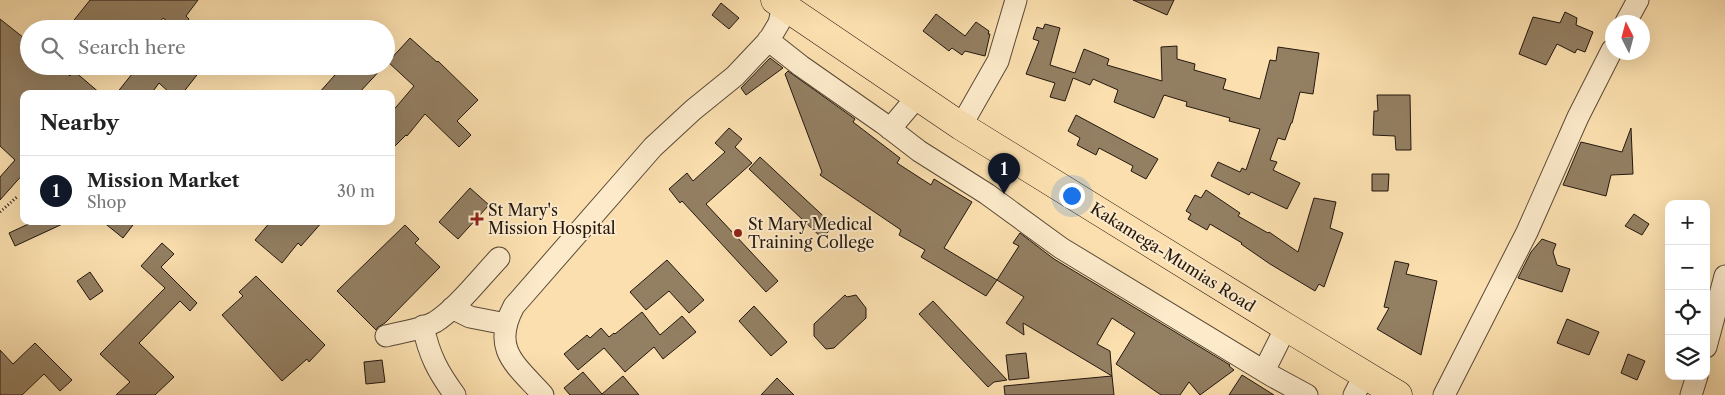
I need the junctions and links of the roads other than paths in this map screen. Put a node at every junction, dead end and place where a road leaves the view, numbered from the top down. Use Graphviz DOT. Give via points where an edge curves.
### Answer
graph roads {
  1 [pos="1016,0"];
  2 [pos="1638,0"];
  3 [pos="779,3"];
  4 [pos="1630,15"];
  5 [pos="768,40"];
  6 [pos="1607,60"];
  7 [pos="917,97"];
  8 [pos="961,126"];
  9 [pos="890,128"];
  10 [pos="499,258"];
  11 [pos="1725,276"];
  12 [pos="452,308"];
  13 [pos="506,324"];
  14 [pos="423,326"];
  15 [pos="1286,327"];
  16 [pos="1709,335"];
  17 [pos="386,336"];
  18 [pos="1264,371"];
  19 [pos="1696,380"];
  20 [pos="1360,385"];
  21 [pos="455,395"];
  22 [pos="543,395"];
  23 [pos="1307,395"];
  24 [pos="1398,395"];
  25 [pos="1444,395"];
  26 [pos="1691,395"];
  1 -- 8 [label="street" via="998,61"];
  2 -- 4 [label="street"];
  3 -- 5 [label="street" via="779,23"];
  3 -- 7 [label="highway, Kakamega-Mumias Road"];
  5 -- 9 [label="street"];
  5 -- 13 [label="street" via="735,76 653,147 524,292"];
  6 -- 25 [label="street" via="1578,116 1527,232"];
  7 -- 8 [label="highway, Kakamega-Mumias Road"];
  7 -- 9 [label="street"];
  8 -- 15 [label="highway, Kakamega-Mumias Road"];
  9 -- 18 [label="street" via="1061,248"];
  10 -- 12 [label="street"];
  11 -- 16 [label="street"];
  12 -- 13 [label="street" via="470,317"];
  12 -- 14 [label="street" via="433,323"];
  13 -- 22 [label="street" via="504,343 509,354"];
  14 -- 17 [label="street"];
  14 -- 21 [label="street" via="433,362"];
  15 -- 18 [label="street"];
  15 -- 20 [label="highway, Kakamega-Mumias Road"];
  18 -- 23 [label="street"];
  19 -- 26 [label="street"];
  20 -- 24 [label="highway, Kakamega-Mumias Road"];
}
